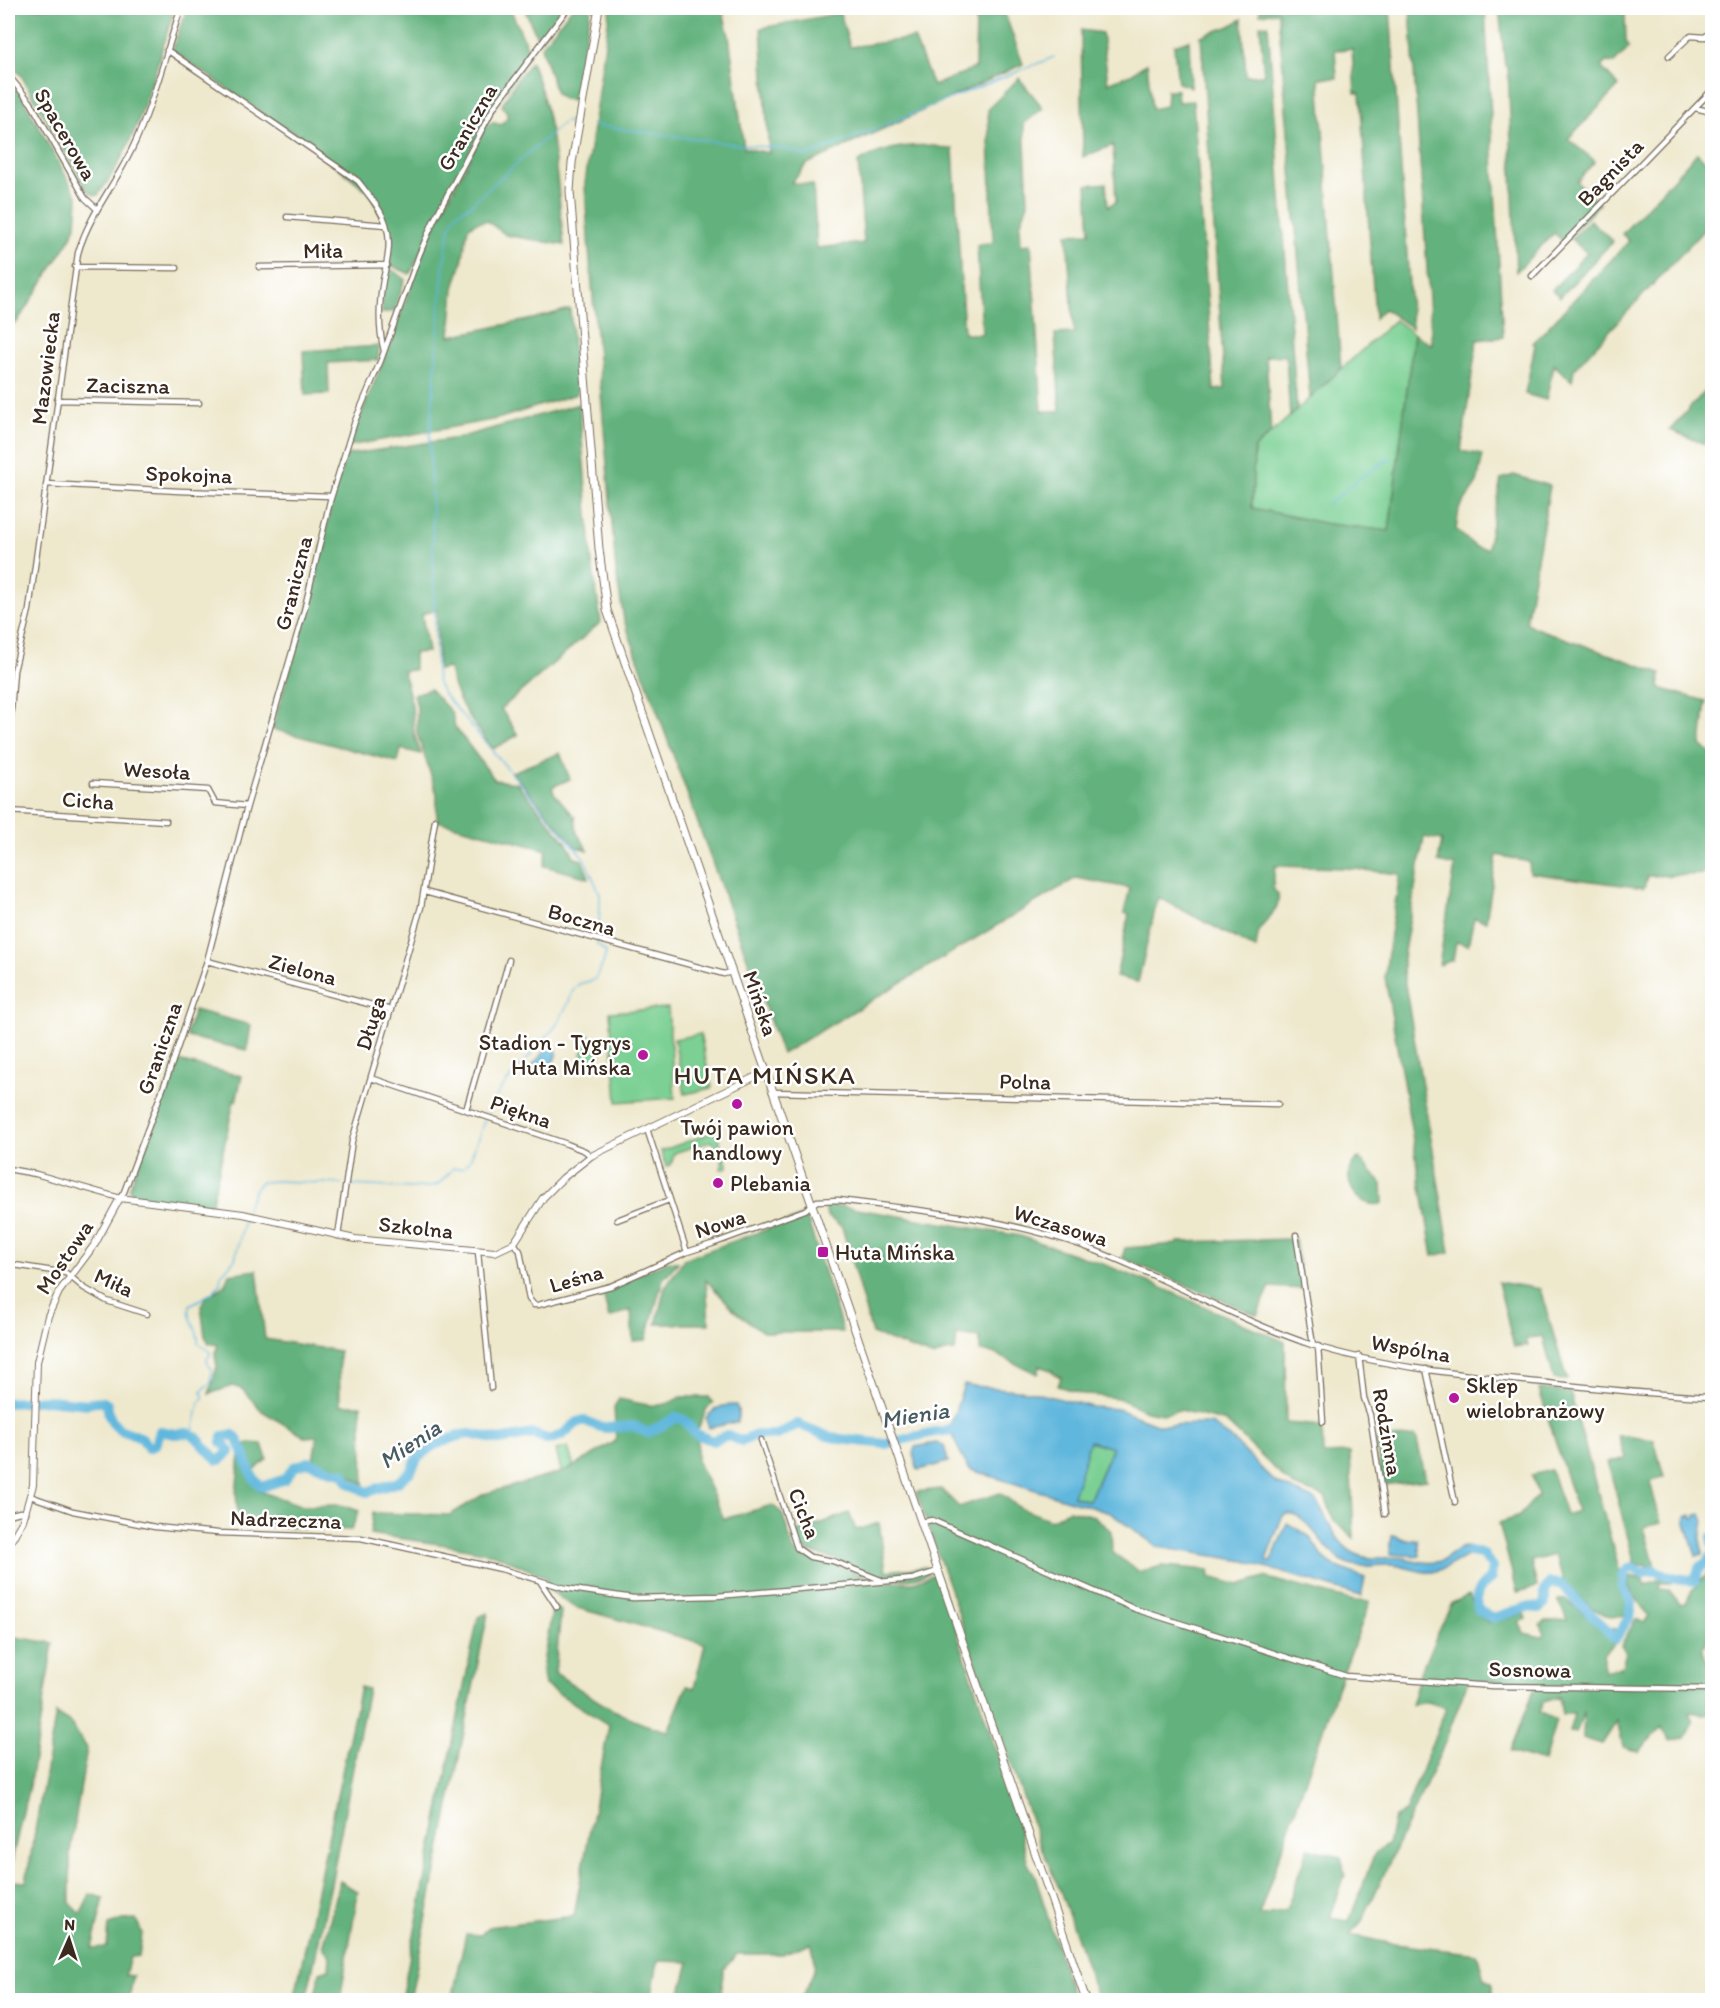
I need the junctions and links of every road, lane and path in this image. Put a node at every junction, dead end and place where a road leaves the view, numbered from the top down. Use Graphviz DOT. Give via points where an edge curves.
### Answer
graph roads {
  1 [pos="181,8"];
  2 [pos="568,8"];
  3 [pos="599,8"];
  4 [pos="1713,31"];
  5 [pos="166,50"];
  6 [pos="1669,56"];
  7 [pos="8,75"];
  8 [pos="1713,90"];
  9 [pos="1695,108"];
  10 [pos="1713,112"];
  11 [pos="97,209"];
  12 [pos="287,217"];
  13 [pos="386,225"];
  14 [pos="387,265"];
  15 [pos="75,267"];
  16 [pos="259,267"];
  17 [pos="177,268"];
  18 [pos="1532,276"];
  19 [pos="384,352"];
  20 [pos="57,400"];
  21 [pos="199,403"];
  22 [pos="47,484"];
  23 [pos="331,496"];
  24 [pos="8,752"];
  25 [pos="93,783"];
  26 [pos="247,806"];
  27 [pos="8,811"];
  28 [pos="435,820"];
  29 [pos="166,821"];
  30 [pos="425,892"];
  31 [pos="509,960"];
  32 [pos="207,961"];
  33 [pos="731,972"];
  34 [pos="391,1010"];
  35 [pos="765,1072"];
  36 [pos="371,1078"];
  37 [pos="772,1092"];
  38 [pos="1278,1104"];
  39 [pos="466,1110"];
  40 [pos="647,1129"];
  41 [pos="591,1156"];
  42 [pos="8,1169"];
  43 [pos="120,1198"];
  44 [pos="669,1200"];
  45 [pos="813,1205"];
  46 [pos="617,1220"];
  47 [pos="1296,1235"];
  48 [pos="338,1236"];
  49 [pos="514,1243"];
  50 [pos="478,1252"];
  51 [pos="687,1252"];
  52 [pos="8,1264"];
  53 [pos="69,1276"];
  54 [pos="147,1314"];
  55 [pos="1286,1335"];
  56 [pos="1315,1345"];
  57 [pos="1359,1356"];
  58 [pos="1426,1369"];
  59 [pos="491,1388"];
  60 [pos="1713,1397"];
  61 [pos="1323,1422"];
  62 [pos="761,1440"];
  63 [pos="30,1496"];
  64 [pos="1455,1502"];
  65 [pos="26,1513"];
  66 [pos="1384,1514"];
  67 [pos="8,1515"];
  68 [pos="921,1522"];
  69 [pos="8,1546"];
  70 [pos="938,1571"];
  71 [pos="881,1580"];
  72 [pos="540,1581"];
  73 [pos="557,1607"];
  74 [pos="1713,1689"];
  75 [pos="1086,2001"];
  1 -- 5 [label="street, Mazowiecka"];
  2 -- 19 [label="street, Graniczna" via="494,107 471,149 434,220"];
  3 -- 33 [label="main road, Mińska" via="570,191 602,581 615,635"];
  4 -- 6 [label="street" via="1705,37 1691,36"];
  5 -- 11 [label="street, Mazowiecka" via="141,129"];
  5 -- 13 [label="street" via="358,181"];
  7 -- 11 [label="street, Spacerowa" via="32,103 85,198"];
  8 -- 9 [label="street, Bagnista"];
  9 -- 10 [label="street"];
  9 -- 18 [label="street, Bagnista"];
  11 -- 15 [label="street, Mazowiecka" via="81,242"];
  12 -- 13 [label="street"];
  13 -- 14 [label="street"];
  14 -- 16 [label="street, Miła"];
  14 -- 19 [label="street" via="380,332"];
  15 -- 17 [label="street"];
  15 -- 20 [label="street, Mazowiecka"];
  19 -- 23 [label="street, Graniczna" via="355,421"];
  20 -- 21 [label="street, Zaciszna"];
  20 -- 22 [label="street, Mazowiecka"];
  22 -- 23 [label="street, Spokojna"];
  22 -- 24 [label="street, Mazowiecka" via="29,610 14,671"];
  23 -- 26 [label="street, Graniczna" via="304,611"];
  25 -- 26 [label="street, Wesoła" via="208,790 215,803"];
  26 -- 32 [label="street, Graniczna"];
  27 -- 29 [label="street, Cicha"];
  28 -- 30 [label="street, Długa"];
  30 -- 33 [label="street, Boczna" via="724,974"];
  30 -- 34 [label="street, Długa"];
  31 -- 39 [label="street"];
  32 -- 34 [label="street, Zielona"];
  32 -- 43 [label="street, Graniczna"];
  33 -- 35 [label="main road, Mińska"];
  34 -- 36 [label="street, Długa"];
  35 -- 37 [label="main road, Mińska"];
  35 -- 40 [label="street"];
  36 -- 39 [label="street, Piękna"];
  36 -- 48 [label="street, Długa" via="352,1141"];
  37 -- 38 [label="street, Polna"];
  37 -- 45 [label="main road, Mińska"];
  39 -- 41 [label="street, Piękna"];
  40 -- 41 [label="street"];
  40 -- 44 [label="street, Nowa"];
  41 -- 49 [label="street" via="543,1198"];
  42 -- 43 [label="street, Szkolna"];
  43 -- 48 [label="street, Szkolna" via="243,1214"];
  43 -- 53 [label="street, Mostowa" via="99,1237"];
  44 -- 46 [label="street, Nowa"];
  44 -- 51 [label="street, Nowa"];
  45 -- 51 [label="street, Nowa"];
  45 -- 55 [label="street, Wczasowa" via="822,1200 838,1200 958,1215 1032,1230 1086,1247"];
  45 -- 68 [label="main road, Mińska"];
  47 -- 56 [label="street"];
  48 -- 50 [label="street, Szkolna"];
  49 -- 50 [label="street, Szkolna" via="499,1251"];
  49 -- 51 [label="street, Leśna" via="520,1251 529,1299 534,1305 611,1286"];
  50 -- 59 [label="street"];
  52 -- 53 [label="street" via="60,1271"];
  53 -- 54 [label="street, Miła" via="107,1301"];
  53 -- 63 [label="street, Mostowa" via="46,1323 38,1362"];
  55 -- 56 [label="street, Wspólna"];
  56 -- 57 [label="street, Wspólna"];
  56 -- 61 [label="street"];
  57 -- 58 [label="street, Wspólna"];
  57 -- 66 [label="street, Rodzinna"];
  58 -- 60 [label="street, Wspólna" via="1597,1389"];
  58 -- 64 [label="street"];
  62 -- 71 [label="street, Cicha" via="797,1548 810,1557 833,1561"];
  63 -- 65 [label="street, Mostowa"];
  63 -- 72 [label="street, Nadrzeczna" via="73,1511 154,1527 361,1538"];
  65 -- 67 [label="street"];
  65 -- 69 [label="street, Mostowa"];
  68 -- 70 [label="main road, Mińska"];
  68 -- 74 [label="street, Sosnowa" via="932,1520 1135,1610 1346,1676 1492,1686"];
  70 -- 71 [label="street, Nadrzeczna" via="913,1579"];
  70 -- 75 [label="main road, Mińska"];
  71 -- 72 [label="street, Nadrzeczna" via="668,1598 610,1595"];
  72 -- 73 [label="street"];
}
